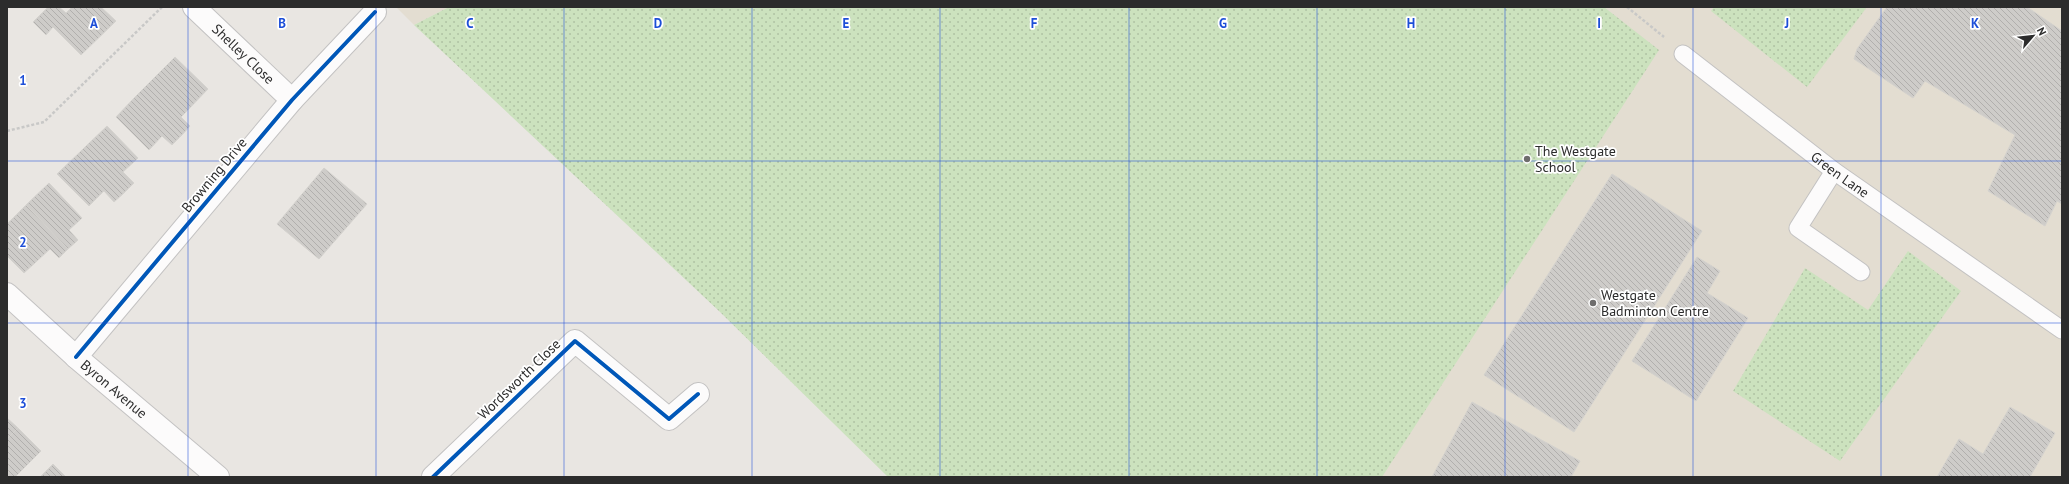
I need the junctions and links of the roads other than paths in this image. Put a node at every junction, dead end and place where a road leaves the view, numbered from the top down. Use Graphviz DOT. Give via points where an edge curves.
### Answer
graph roads {
  1 [pos="194,7"];
  2 [pos="378,10"];
  3 [pos="1683,54"];
  4 [pos="292,100"];
  5 [pos="1834,171"];
  6 [pos="1861,272"];
  7 [pos="7,294"];
  8 [pos="2062,330"];
  9 [pos="76,356"];
  10 [pos="698,394"];
  11 [pos="218,477"];
  12 [pos="433,477"];
  1 -- 4 [label="street, Shelley Close"];
  2 -- 4 [label="street, Browning Drive"];
  3 -- 5 [label="lane, Green Lane"];
  4 -- 9 [label="street, Browning Drive"];
  5 -- 6 [label="lane" via="1798,228"];
  5 -- 8 [label="lane, Green Lane"];
  7 -- 9 [label="street, Byron Avenue"];
  9 -- 11 [label="street, Byron Avenue"];
  10 -- 12 [label="street, Wordsworth Close" via="669,420 575,341"];
}
